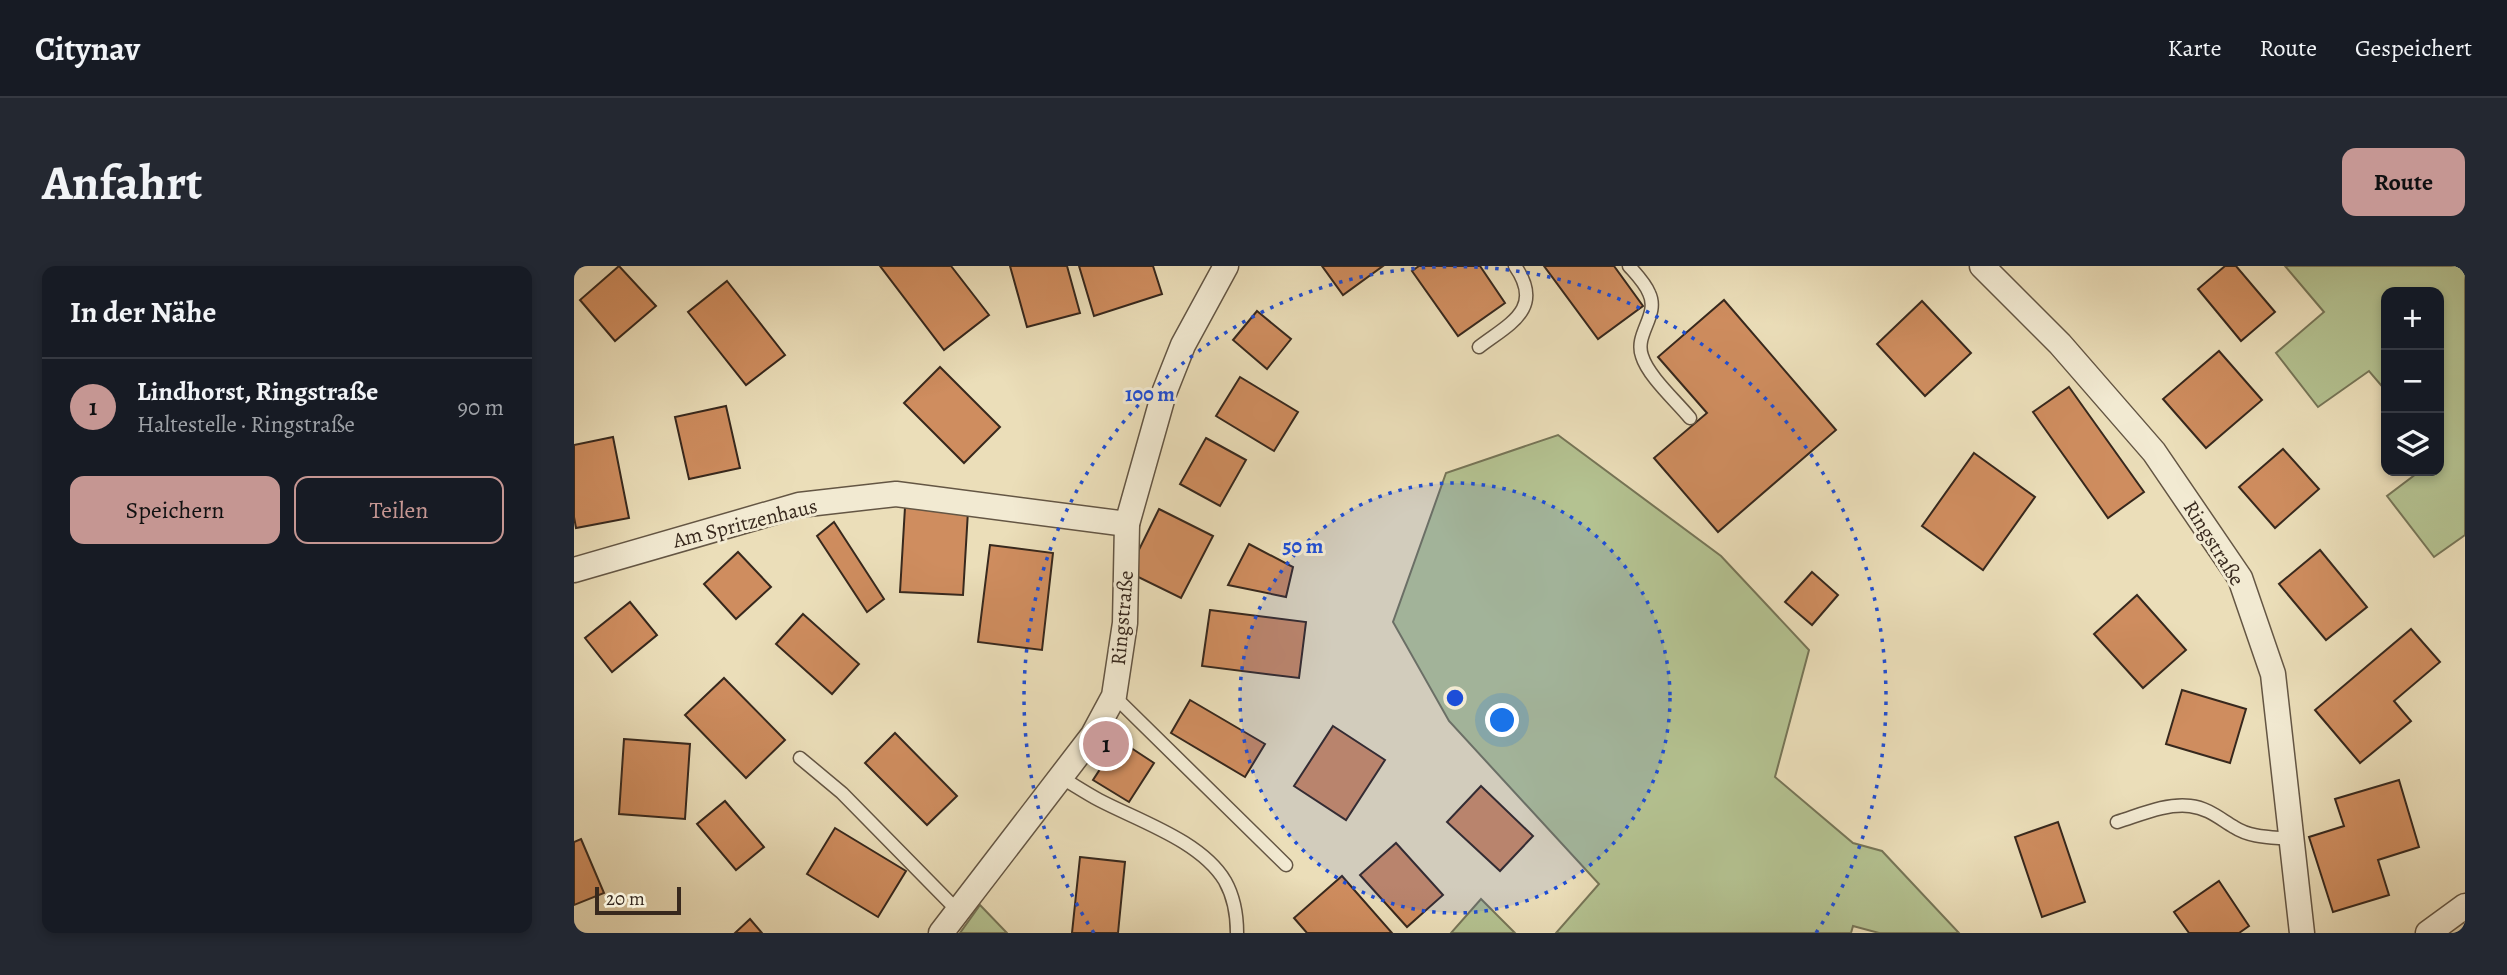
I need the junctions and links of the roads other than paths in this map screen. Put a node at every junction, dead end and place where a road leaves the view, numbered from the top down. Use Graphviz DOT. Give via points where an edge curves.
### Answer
graph roads {
  1 [pos="1226,266"];
  2 [pos="1516,266"];
  3 [pos="1629,266"];
  4 [pos="1982,266"];
  5 [pos="1479,347"];
  6 [pos="1690,418"];
  7 [pos="1127,524"];
  8 [pos="574,570"];
  9 [pos="1114,696"];
  10 [pos="800,758"];
  11 [pos="1062,778"];
  12 [pos="2117,822"];
  13 [pos="2291,839"];
  14 [pos="1286,865"];
  15 [pos="2464,908"];
  16 [pos="958,911"];
  17 [pos="941,933"];
  18 [pos="1237,933"];
  19 [pos="2302,933"];
  20 [pos="2428,933"];
  1 -- 7 [label="street, Ringstraße" via="1183,345 1164,393"];
  2 -- 5 [label="lane" via="1527,292 1525,307"];
  3 -- 6 [label="lane" via="1652,303 1641,337 1641,355"];
  4 -- 13 [label="street, Ringstraße" via="2060,344 2154,452 2239,578 2273,674"];
  7 -- 8 [label="street, Am Spritzenhaus" via="896,494 799,505"];
  7 -- 9 [label="street, Ringstraße" via="1125,623"];
  9 -- 11 [label="street, Ringstraße"];
  9 -- 14 [label="lane"];
  10 -- 16 [label="lane" via="842,793"];
  11 -- 16 [label="street, Ringstraße"];
  11 -- 18 [label="lane" via="1203,857 1224,881 1237,913"];
  12 -- 13 [label="lane" via="2167,807 2190,806 2218,814 2257,836"];
  13 -- 19 [label="street, Ringstraße"];
  15 -- 20 [label="street"];
  16 -- 17 [label="street, Ringstraße"];
}
